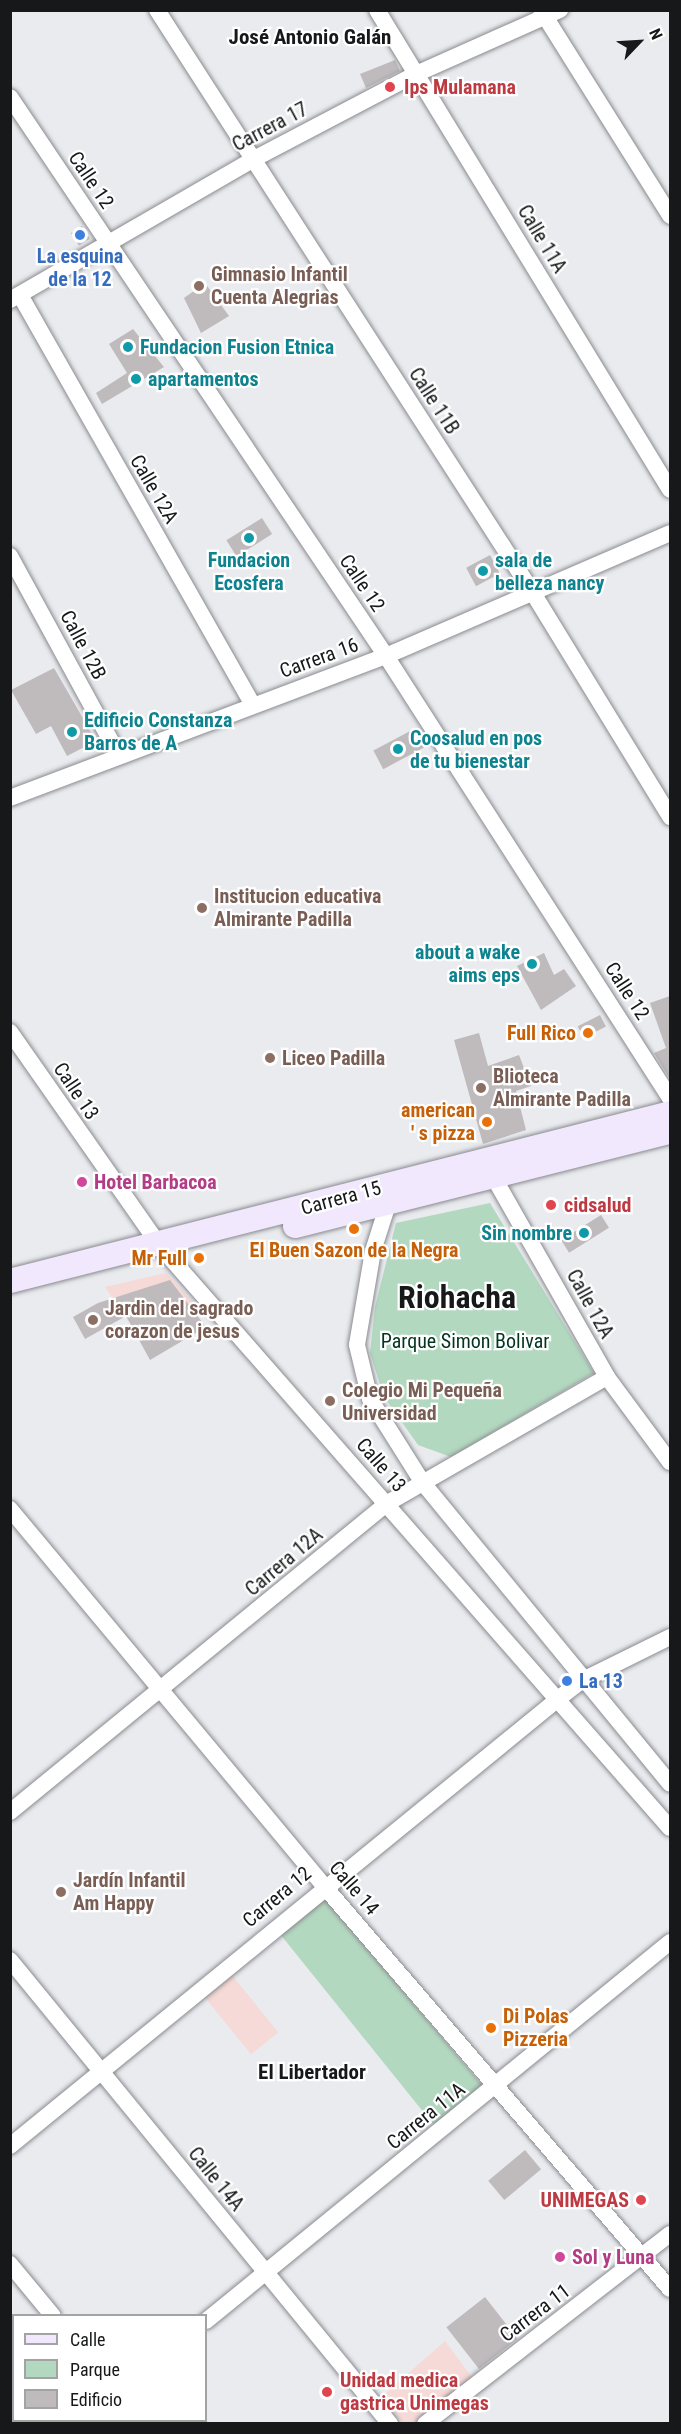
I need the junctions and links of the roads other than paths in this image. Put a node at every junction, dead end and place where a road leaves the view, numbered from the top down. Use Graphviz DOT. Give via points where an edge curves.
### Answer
graph roads {
  1 [pos="157,10"];
  2 [pos="377,10"];
  3 [pos="549,12"];
  4 [pos="416,74"];
  5 [pos="10,97"];
  6 [pos="252,160"];
  7 [pos="670,216"];
  8 [pos="109,244"];
  9 [pos="15,298"];
  10 [pos="670,490"];
  11 [pos="670,533"];
  12 [pos="10,556"];
  13 [pos="533,593"];
  14 [pos="386,657"];
  15 [pos="252,705"];
  16 [pos="118,754"];
  17 [pos="10,798"];
  18 [pos="670,817"];
  19 [pos="10,1032"];
  20 [pos="670,1098"];
  21 [pos="670,1113"];
  22 [pos="670,1132"];
  23 [pos="488,1168"];
  24 [pos="388,1204"];
  25 [pos="165,1251"];
  26 [pos="10,1281"];
  27 [pos="10,1297"];
  28 [pos="607,1377"];
  29 [pos="670,1462"];
  30 [pos="423,1483"];
  31 [pos="386,1504"];
  32 [pos="10,1509"];
  33 [pos="670,1636"];
  34 [pos="582,1681"];
  35 [pos="162,1690"];
  36 [pos="558,1699"];
  37 [pos="670,1784"];
  38 [pos="10,1812"];
  39 [pos="670,1828"];
  40 [pos="324,1886"];
  41 [pos="670,1942"];
  42 [pos="10,1960"];
  43 [pos="102,2071"];
  44 [pos="498,2086"];
  45 [pos="10,2146"];
  46 [pos="670,2234"];
  47 [pos="642,2257"];
  48 [pos="10,2264"];
  49 [pos="265,2274"];
  50 [pos="670,2289"];
  51 [pos="51,2314"];
  52 [pos="207,2320"];
  53 [pos="390,2424"];
  54 [pos="425,2424"];
  1 -- 6 [label="street, Calle 11B"];
  2 -- 4 [label="street, Calle 11A"];
  3 -- 4 [label="street, Carrera 17"];
  3 -- 7 [label="street"];
  4 -- 6 [label="street, Carrera 17"];
  4 -- 10 [label="street, Calle 11A"];
  5 -- 8 [label="street, Calle 12"];
  6 -- 8 [label="street, Carrera 17"];
  6 -- 13 [label="street, Calle 11B"];
  8 -- 9 [label="street, Carrera 17"];
  8 -- 14 [label="street, Calle 12"];
  9 -- 15 [label="street, Calle 12A"];
  11 -- 13 [label="street, Carrera 16"];
  12 -- 16 [label="street, Calle 12B"];
  13 -- 14 [label="street, Carrera 16"];
  13 -- 18 [label="street, Calle 11B"];
  14 -- 15 [label="street, Carrera 16"];
  14 -- 20 [label="street, Calle 12"];
  15 -- 16 [label="street, Carrera 16"];
  16 -- 17 [label="street, Carrera 16"];
  19 -- 25 [label="street, Calle 13"];
  21 -- 23 [label="street, Carrera 15"];
  22 -- 23 [label="street, Carrera 15"];
  23 -- 24 [label="street, Carrera 15"];
  23 -- 25 [label="street, Carrera 15"];
  23 -- 28 [label="street, Calle 12A"];
  24 -- 25 [label="street, Carrera 15"];
  24 -- 30 [label="street, Calle 13" via="373,1251 357,1345 370,1399"];
  25 -- 26 [label="street, Carrera 15"];
  25 -- 27 [label="street, Carrera 15"];
  25 -- 31 [label="street, Calle 13"];
  28 -- 29 [label="street, Calle 12A"];
  28 -- 30 [label="street, Carrera 12A"];
  30 -- 31 [label="street, Carrera 12A"];
  30 -- 34 [label="street, Calle 13"];
  31 -- 35 [label="street, Carrera 12A"];
  31 -- 36 [label="street, Calle 13"];
  32 -- 35 [label="street, Calle 14"];
  33 -- 34 [label="street, Carrera 12"];
  34 -- 36 [label="street, Carrera 12"];
  34 -- 37 [label="street, Calle 13"];
  35 -- 38 [label="street, Carrera 12A"];
  35 -- 40 [label="street, Calle 14"];
  36 -- 39 [label="street, Calle 13"];
  36 -- 40 [label="street, Carrera 12"];
  40 -- 43 [label="street, Carrera 12"];
  40 -- 44 [label="street, Calle 14"];
  41 -- 44 [label="street, Carrera 11A"];
  42 -- 43 [label="street, Calle 14A"];
  43 -- 45 [label="street, Carrera 12"];
  43 -- 49 [label="street, Calle 14A"];
  44 -- 47 [label="street, Calle 14"];
  44 -- 49 [label="street, Carrera 11A"];
  46 -- 47 [label="street, Carrera 11"];
  47 -- 50 [label="street, Calle 14"];
  47 -- 54 [label="street, Carrera 11"];
  48 -- 51 [label="street"];
  49 -- 52 [label="street, Carrera 11A"];
  49 -- 53 [label="street, Calle 14A"];
}
